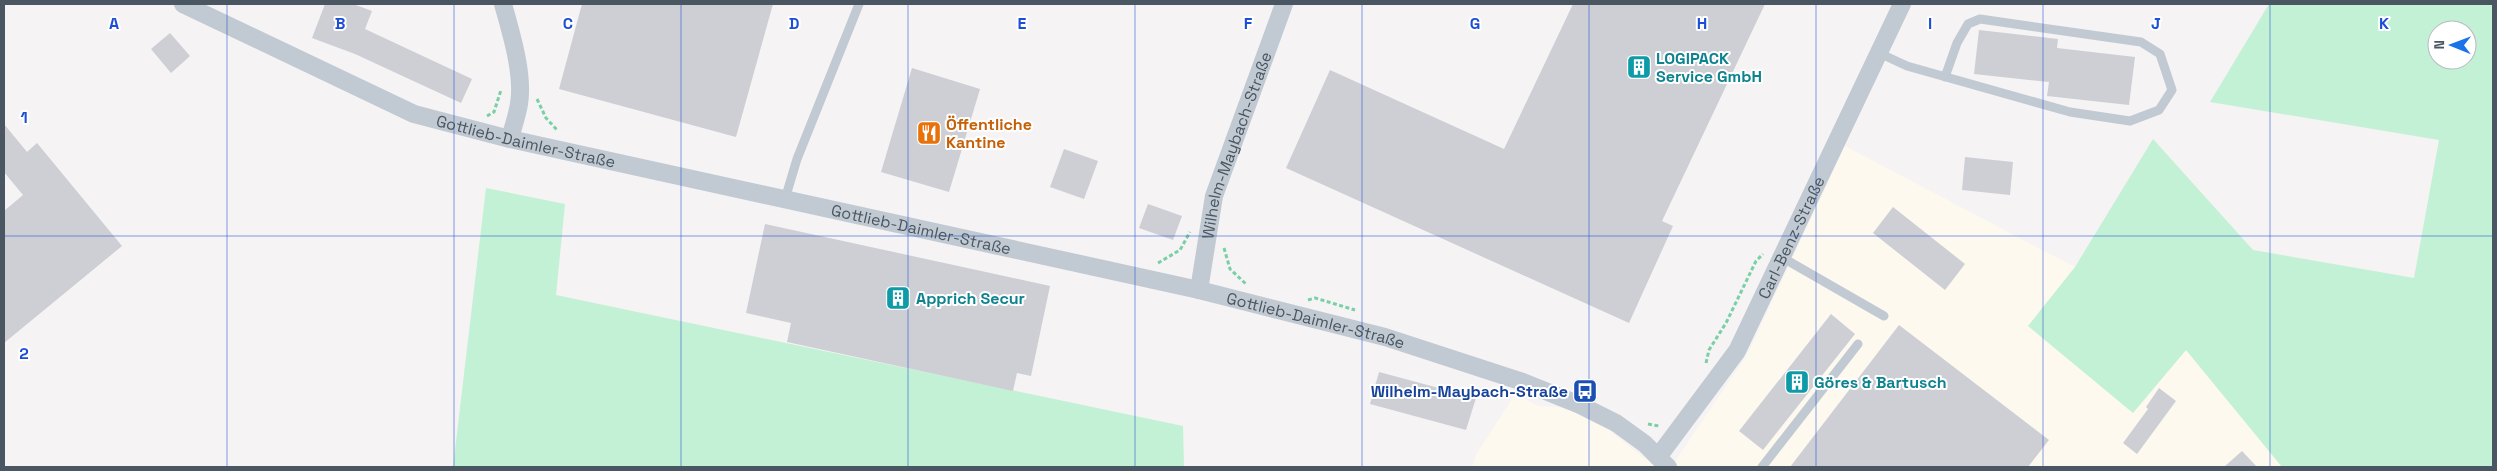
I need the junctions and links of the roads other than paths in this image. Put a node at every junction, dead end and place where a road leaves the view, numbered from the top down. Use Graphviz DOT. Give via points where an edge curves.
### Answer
graph roads {
  1 [pos="183,4"];
  2 [pos="503,4"];
  3 [pos="859,4"];
  4 [pos="1284,4"];
  5 [pos="1902,4"];
  6 [pos="1879,53"];
  7 [pos="1945,77"];
  8 [pos="510,138"];
  9 [pos="785,199"];
  10 [pos="1783,258"];
  11 [pos="1199,290"];
  12 [pos="1884,316"];
  13 [pos="1858,344"];
  14 [pos="1663,462"];
  15 [pos="1762,467"];
  1 -- 8 [label="street, Gottlieb-Daimler-Straße" via="414,114"];
  2 -- 8 [label="street" via="519,88 519,103"];
  3 -- 9 [label="lane" via="797,160"];
  4 -- 11 [label="street, Wilhelm-Maybach-Straße" via="1214,196"];
  5 -- 6 [label="street, Carl-Benz-Straße"];
  6 -- 7 [label="lane" via="1907,66"];
  6 -- 10 [label="street, Carl-Benz-Straße"];
  7 -- 7 [label="lane" via="2070,112 2130,121 2159,110 2172,90 2160,54 2141,42 1980,19 1968,24 1957,42"];
  8 -- 9 [label="street, Gottlieb-Daimler-Straße"];
  9 -- 11 [label="street, Gottlieb-Daimler-Straße"];
  10 -- 12 [label="lane"];
  10 -- 14 [label="street, Carl-Benz-Straße" via="1738,351"];
  11 -- 14 [label="street, Gottlieb-Daimler-Straße" via="1385,337 1523,382 1616,423"];
  13 -- 15 [label="lane"];
}
